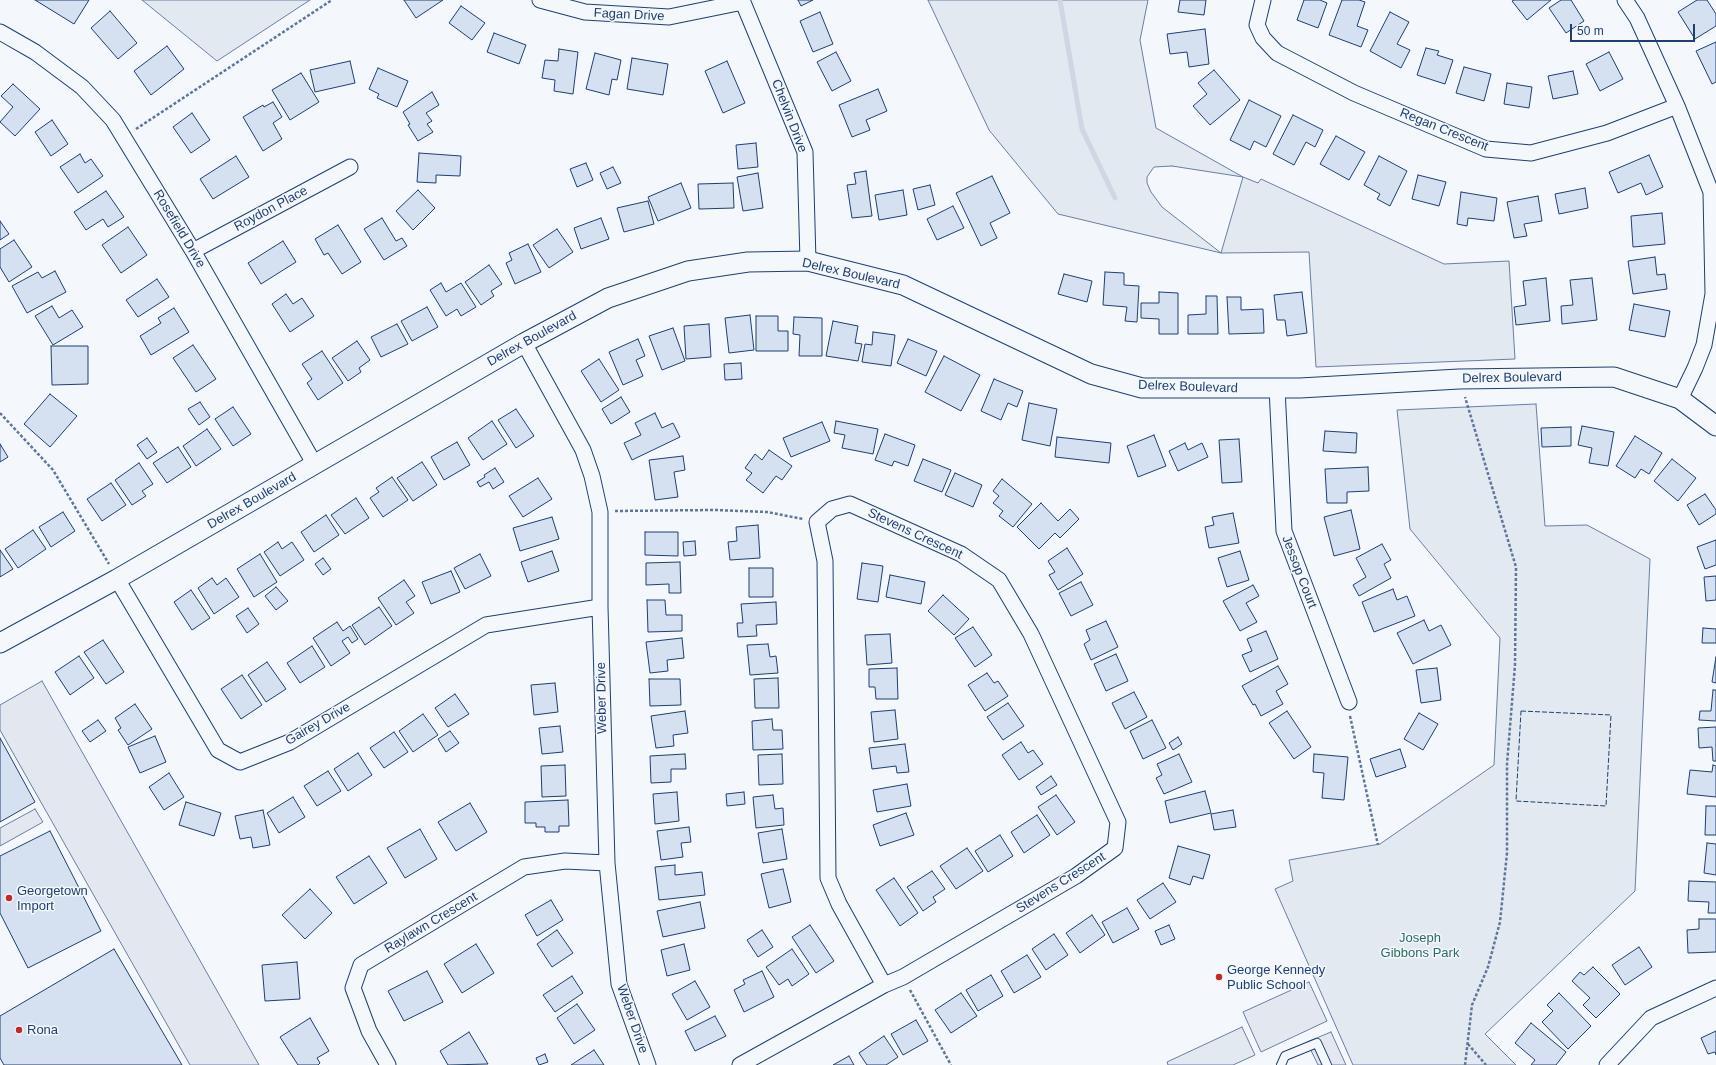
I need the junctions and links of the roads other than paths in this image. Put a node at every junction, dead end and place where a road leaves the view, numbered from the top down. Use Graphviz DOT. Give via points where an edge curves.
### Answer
graph roads {
  1 [pos="540,0"];
  2 [pos="1263,0"];
  3 [pos="1625,0"];
  4 [pos="742,1"];
  5 [pos="0,32"];
  6 [pos="1677,106"];
  7 [pos="350,167"];
  8 [pos="193,251"];
  9 [pos="808,261"];
  10 [pos="524,343"];
  11 [pos="1277,388"];
  12 [pos="1680,398"];
  13 [pos="1716,426"];
  14 [pos="315,465"];
  15 [pos="117,579"];
  16 [pos="600,607"];
  17 [pos="0,643"];
  18 [pos="1348,702"];
  19 [pos="607,863"];
  20 [pos="884,985"];
  21 [pos="1716,988"];
  22 [pos="388,1065"];
  23 [pos="648,1065"];
  24 [pos="740,1065"];
  25 [pos="1281,1065"];
  26 [pos="1327,1065"];
  27 [pos="1607,1065"];
  1 -- 4 [label="street, Fagan Drive" via="585,12 669,17"];
  2 -- 6 [label="street, Regan Crescent" via="1258,25 1262,38 1277,53 1354,93 1486,150 1531,153 1607,133"];
  3 -- 6 [label="street" via="1637,18"];
  4 -- 9 [label="street, Chelvin Drive" via="805,152"];
  5 -- 8 [label="street, Rosefield Drive" via="35,52 82,87 113,120"];
  6 -- 12 [label="street" via="1711,192 1713,294 1704,345"];
  7 -- 8 [label="street, Roydon Place"];
  8 -- 14 [label="street, Rosefield Drive"];
  9 -- 10 [label="street, Delrex Boulevard" via="748,262 688,271 608,298"];
  9 -- 11 [label="street, Delrex Boulevard" via="903,284 1091,374 1142,388"];
  10 -- 14 [label="street, Delrex Boulevard"];
  10 -- 16 [label="street, Weber Drive" via="583,450 592,476 600,512"];
  11 -- 12 [label="street, Delrex Boulevard" via="1459,379 1614,377"];
  11 -- 18 [label="street, Jessop Court" via="1284,531"];
  12 -- 13 [label="street, Delrex Boulevard"];
  14 -- 15 [label="street, Delrex Boulevard"];
  15 -- 16 [label="street, Gairey Drive" via="218,750 240,762 290,742 486,625"];
  15 -- 17 [label="street, Delrex Boulevard"];
  16 -- 19 [label="street, Weber Drive"];
  19 -- 22 [label="street, Raylawn Crescent" via="565,861 524,866 361,965 353,988 369,1031"];
  19 -- 23 [label="street, Weber Drive" via="619,984"];
  20 -- 20 [label="street, Stevens Crescent" via="1076,876 1115,848 1118,822 1031,634 998,580 961,554 850,504 832,509 817,522 825,562 828,878 838,904"];
  20 -- 24 [label="street, Stevens Crescent"];
  21 -- 27 [label="street" via="1651,1018"];
  25 -- 26 [label="lane" via="1285,1056 1316,1043"];
}
